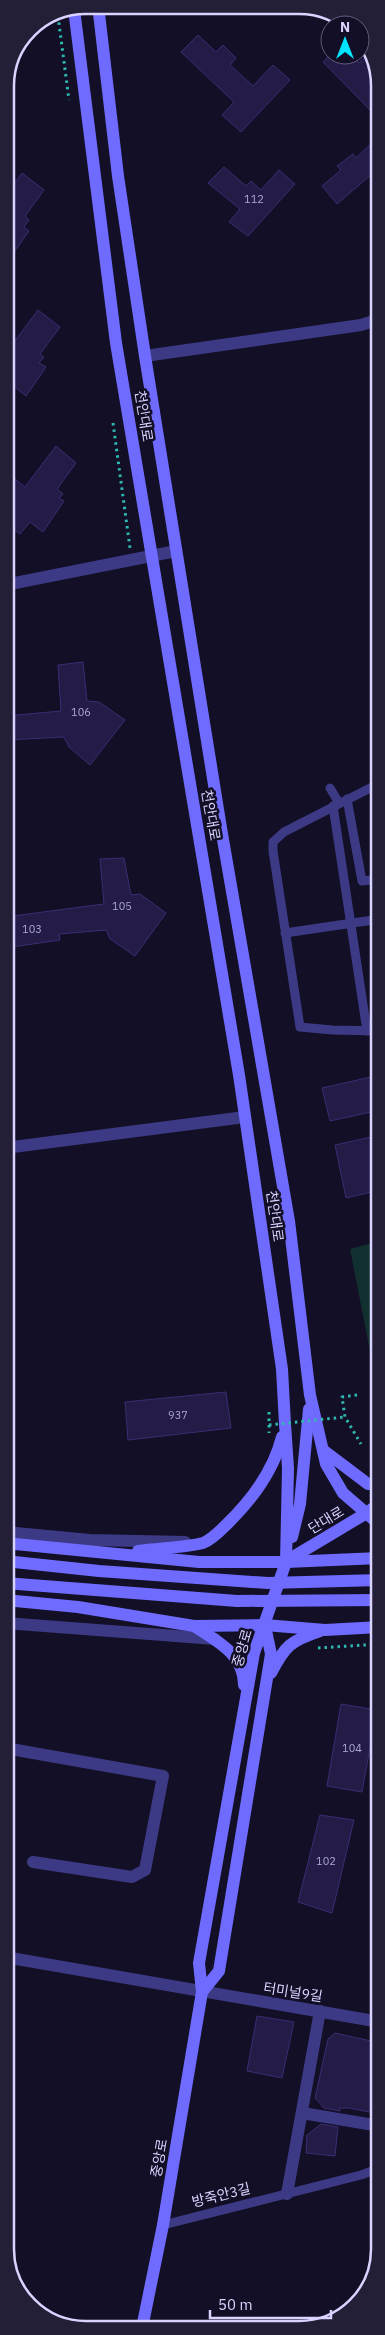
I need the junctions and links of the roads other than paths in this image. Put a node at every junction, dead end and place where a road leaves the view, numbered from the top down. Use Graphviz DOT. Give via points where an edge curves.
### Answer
graph roads {
  1 [pos="99,14"];
  2 [pos="75,15"];
  3 [pos="371,322"];
  4 [pos="145,356"];
  5 [pos="176,551"];
  6 [pos="152,556"];
  7 [pos="14,583"];
  8 [pos="371,787"];
  9 [pos="330,788"];
  10 [pos="339,803"];
  11 [pos="371,880"];
  12 [pos="371,920"];
  13 [pos="351,923"];
  14 [pos="285,933"];
  15 [pos="367,1031"];
  16 [pos="371,1031"];
  17 [pos="245,1117"];
  18 [pos="14,1147"];
  19 [pos="310,1395"];
  20 [pos="285,1424"];
  21 [pos="323,1450"];
  22 [pos="371,1484"];
  23 [pos="371,1510"];
  24 [pos="365,1514"];
  25 [pos="371,1516"];
  26 [pos="371,1518"];
  27 [pos="14,1533"];
  28 [pos="205,1542"];
  29 [pos="14,1545"];
  30 [pos="114,1555"];
  31 [pos="371,1558"];
  32 [pos="14,1562"];
  33 [pos="286,1562"];
  34 [pos="371,1580"];
  35 [pos="14,1584"];
  36 [pos="371,1600"];
  37 [pos="14,1601"];
  38 [pos="14,1624"];
  39 [pos="264,1625"];
  40 [pos="194,1626"];
  41 [pos="371,1627"];
  42 [pos="325,1630"];
  43 [pos="214,1639"];
  44 [pos="266,1682"];
  45 [pos="244,1712"];
  46 [pos="14,1750"];
  47 [pos="33,1862"];
  48 [pos="14,1959"];
  49 [pos="202,1992"];
  50 [pos="320,2011"];
  51 [pos="371,2020"];
  52 [pos="302,2113"];
  53 [pos="371,2124"];
  54 [pos="371,2171"];
  55 [pos="287,2194"];
  56 [pos="163,2225"];
  57 [pos="143,2321"];
  1 -- 4 [label="main road, 천안대로" via="118,176"];
  2 -- 6 [label="main road, 천안대로" via="116,343"];
  3 -- 4 [label="street"];
  4 -- 5 [label="main road, 천안대로"];
  5 -- 6 [label="street"];
  5 -- 19 [label="main road, 천안대로" via="289,1221"];
  6 -- 7 [label="street"];
  6 -- 17 [label="main road, 천안대로"];
  8 -- 10 [label="lane"];
  9 -- 10 [label="lane"];
  10 -- 11 [label="lane" via="362,881"];
  10 -- 13 [label="lane"];
  10 -- 14 [label="lane" via="284,832 273,842"];
  12 -- 13 [label="lane"];
  13 -- 14 [label="lane"];
  13 -- 15 [label="lane"];
  14 -- 15 [label="lane" via="300,1027"];
  15 -- 16 [label="lane"];
  17 -- 18 [label="street"];
  17 -- 20 [label="main road, 천안대로" via="282,1369"];
  19 -- 21 [label="main road"];
  19 -- 33 [label="main road" via="300,1504"];
  20 -- 28 [label="main road" via="279,1452 262,1483 243,1508"];
  20 -- 33 [label="main road, 천안대로" via="288,1468"];
  21 -- 22 [label="main road"];
  21 -- 24 [label="main road" via="326,1464 342,1493"];
  23 -- 24 [label="main road, 단대로"];
  24 -- 25 [label="street"];
  24 -- 26 [label="main road"];
  24 -- 33 [label="main road, 단대로"];
  27 -- 28 [label="street" via="90,1540"];
  28 -- 30 [label="main road"];
  29 -- 30 [label="main road"];
  30 -- 33 [label="main road" via="199,1562"];
  31 -- 33 [label="main road"];
  32 -- 34 [label="main road, bridge" via="268,1582"];
  33 -- 39 [label="main road, 천안대로"];
  35 -- 36 [label="main road, bridge" via="237,1601"];
  37 -- 40 [label="main road" via="78,1607"];
  38 -- 43 [label="street, 중앙로"];
  39 -- 40 [label="main road"];
  39 -- 42 [label="main road"];
  39 -- 44 [label="main road, 중앙로" via="271,1654"];
  39 -- 45 [label="main road, 중앙로" via="254,1653"];
  40 -- 43 [label="main road"];
  41 -- 42 [label="main road"];
  42 -- 44 [label="main road" via="299,1638 283,1651"];
  43 -- 45 [label="main road" via="227,1647 244,1672"];
  44 -- 49 [label="main road, 중앙로" via="220,1971"];
  45 -- 49 [label="main road, 중앙로" via="199,1963"];
  46 -- 47 [label="street" via="163,1776 144,1870 132,1877"];
  48 -- 49 [label="street"];
  49 -- 50 [label="street, 터미널9길"];
  49 -- 56 [label="main road, 중앙로"];
  50 -- 51 [label="street, 터미널9길"];
  50 -- 52 [label="street"];
  52 -- 53 [label="street"];
  52 -- 55 [label="street"];
  54 -- 55 [label="lane, 방죽안3길"];
  55 -- 56 [label="lane, 방죽안3길"];
  56 -- 57 [label="main road, 중앙로"];
}
